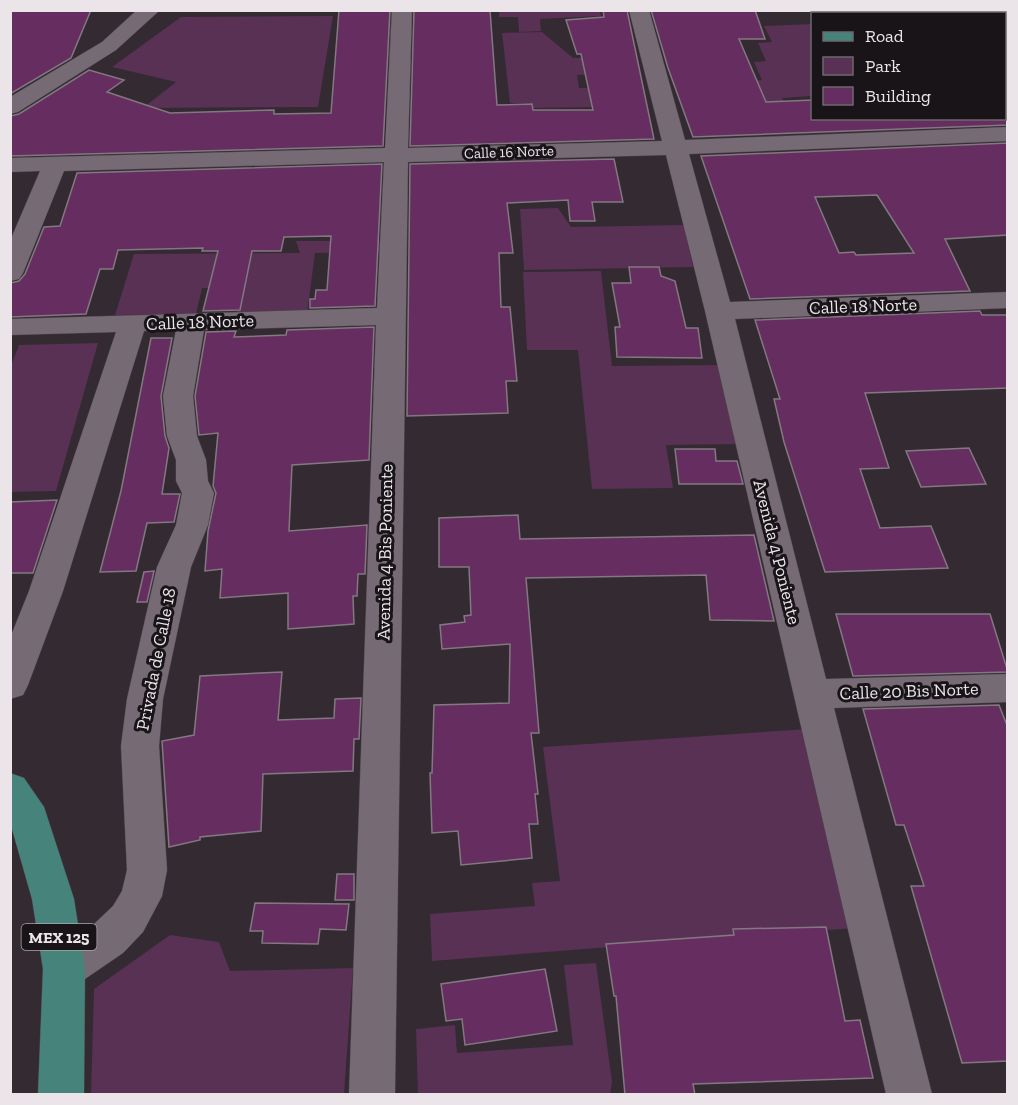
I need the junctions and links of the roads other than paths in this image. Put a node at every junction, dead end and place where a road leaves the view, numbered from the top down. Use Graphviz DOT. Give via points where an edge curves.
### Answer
graph roads {
  1 [pos="150,10"];
  2 [pos="402,10"];
  3 [pos="639,10"];
  4 [pos="10,107"];
  5 [pos="1008,134"];
  6 [pos="674,148"];
  7 [pos="397,155"];
  8 [pos="55,164"];
  9 [pos="10,165"];
  10 [pos="10,273"];
  11 [pos="1008,300"];
  12 [pos="719,311"];
  13 [pos="390,316"];
  14 [pos="191,322"];
  15 [pos="133,324"];
  16 [pos="10,327"];
  17 [pos="10,685"];
  18 [pos="1008,688"];
  19 [pos="812,694"];
  20 [pos="10,789"];
  21 [pos="64,969"];
  22 [pos="62,1095"];
  23 [pos="372,1095"];
  24 [pos="909,1095"];
  1 -- 4 [label="street" via="109,46"];
  2 -- 7 [label="street, Avenida 4 Bis Poniente"];
  3 -- 6 [label="street, Avenida 4 Poniente"];
  5 -- 6 [label="street, Calle 16 Norte"];
  6 -- 7 [label="street, Calle 16 Norte"];
  6 -- 12 [label="street, Avenida 4 Poniente"];
  7 -- 8 [label="street, Calle 16 Norte"];
  7 -- 13 [label="street, Avenida 4 Bis Poniente"];
  8 -- 9 [label="street, Calle 16 Norte"];
  8 -- 10 [label="street"];
  11 -- 12 [label="street, Calle 18 Norte"];
  12 -- 19 [label="street, Avenida 4 Poniente"];
  13 -- 14 [label="street, Calle 18 Norte"];
  13 -- 23 [label="street, Avenida 4 Bis Poniente"];
  14 -- 15 [label="street, Calle 18 Norte"];
  14 -- 21 [label="street, Privada de Calle 18" via="178,396 182,436 198,493 192,525 174,567 145,699 140,746 147,870 141,896 128,919 108,939"];
  15 -- 16 [label="street, Calle 18 Norte"];
  15 -- 17 [label="street" via="46,591"];
  18 -- 19 [label="street, Calle 20 Bis Norte"];
  19 -- 24 [label="street, Avenida 4 Poniente"];
  20 -- 21 [label="main road, MEX 125" via="30,819 53,899"];
  21 -- 22 [label="main road, MEX 125"];
}
